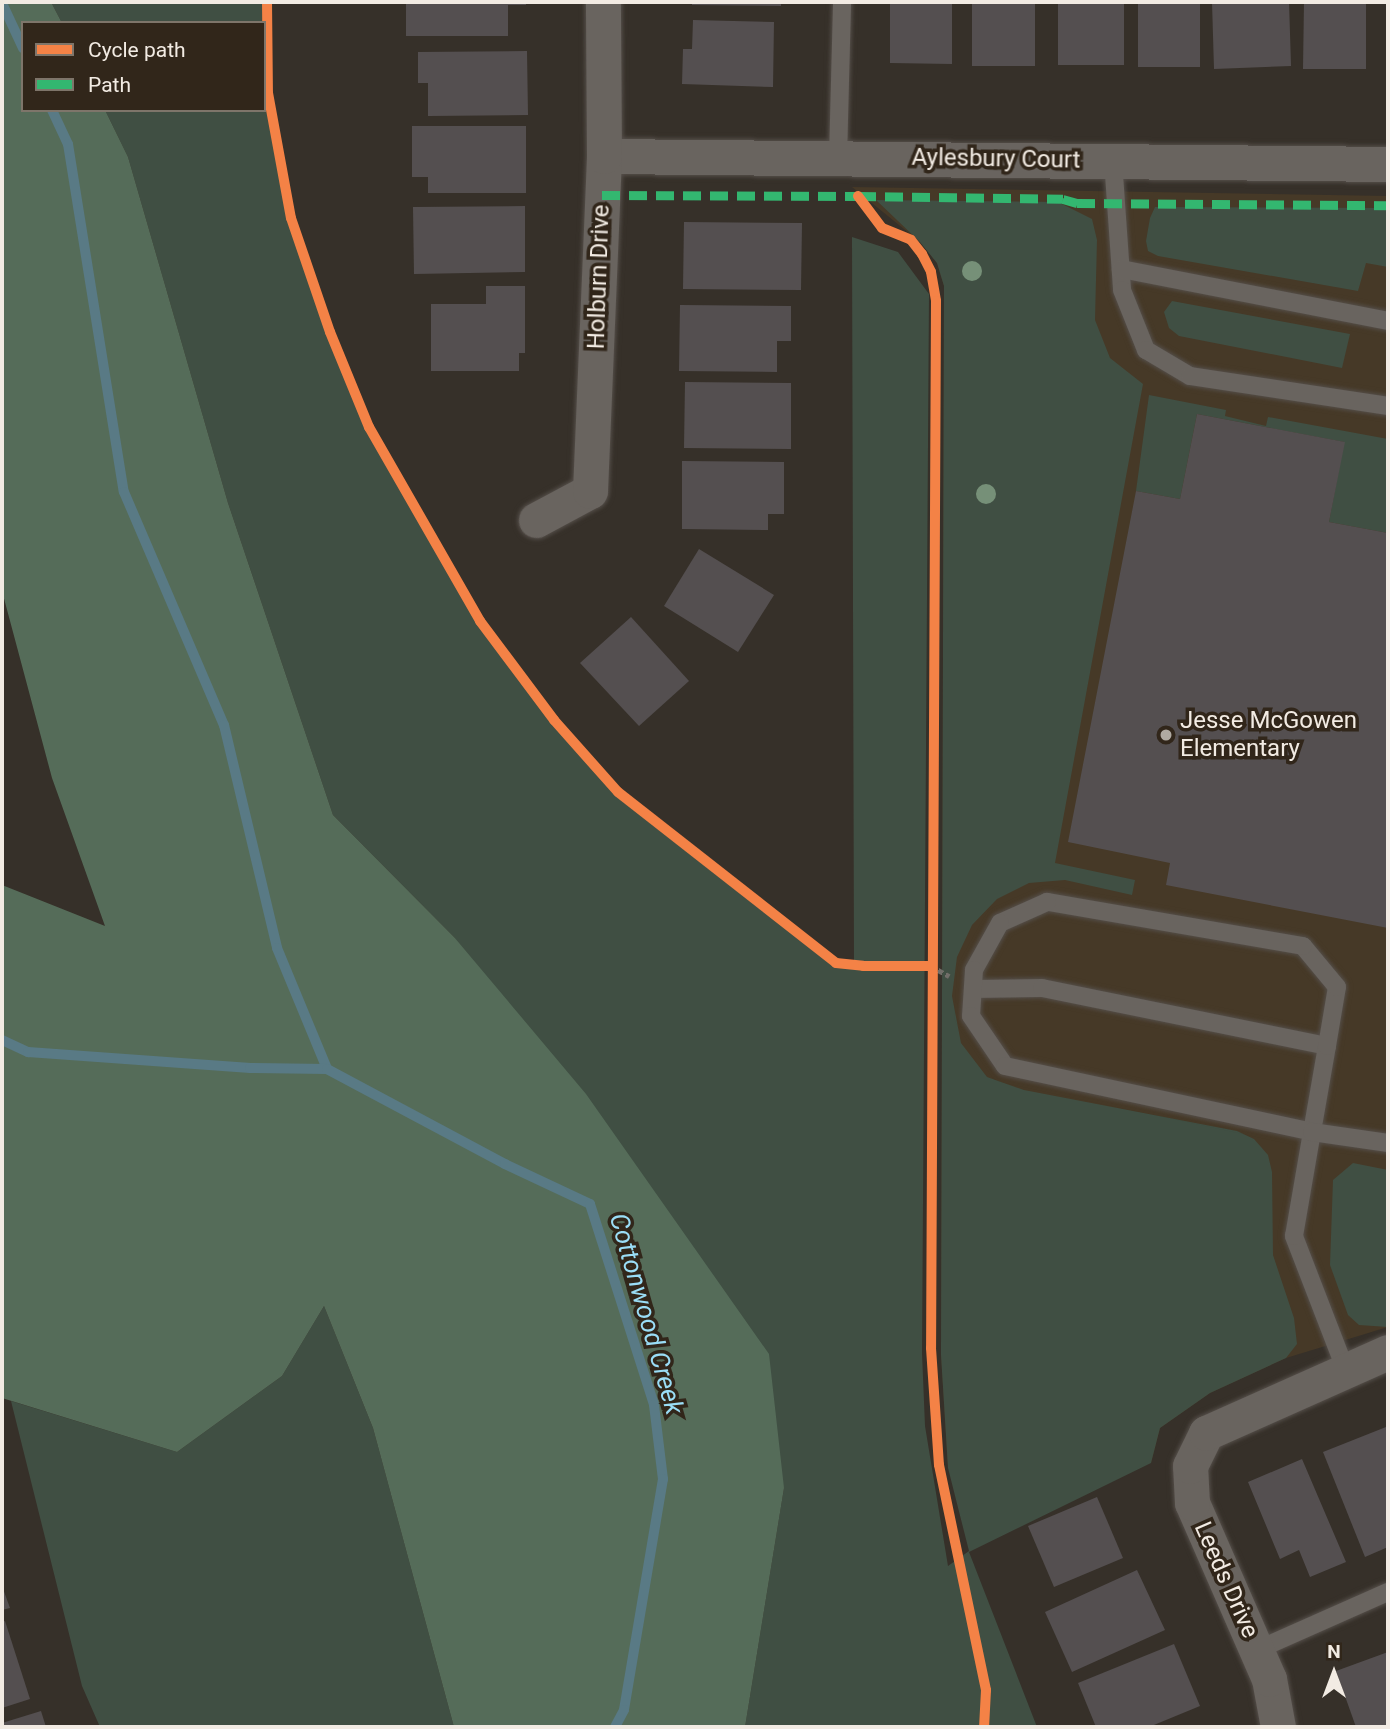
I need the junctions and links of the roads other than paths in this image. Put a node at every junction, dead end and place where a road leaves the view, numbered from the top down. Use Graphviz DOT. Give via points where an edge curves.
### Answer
graph roads {
  1 [pos="603,2"];
  2 [pos="842,2"];
  3 [pos="604,156"];
  4 [pos="838,158"];
  5 [pos="1113,160"];
  6 [pos="1388,164"];
  7 [pos="1121,269"];
  8 [pos="1388,321"];
  9 [pos="1388,407"];
  10 [pos="536,520"];
  11 [pos="973,989"];
  12 [pos="1327,1046"];
  13 [pos="1312,1132"];
  14 [pos="1388,1143"];
  15 [pos="1388,1352"];
  16 [pos="1346,1371"];
  17 [pos="1388,1592"];
  18 [pos="1257,1650"];
  19 [pos="1278,1727"];
  1 -- 3 [label="street, Holburn Drive"];
  2 -- 4 [label="lane"];
  3 -- 4 [label="street, Aylesbury Court"];
  3 -- 10 [label="street, Holburn Drive" via="590,491"];
  4 -- 5 [label="street, Aylesbury Court"];
  5 -- 6 [label="street, Aylesbury Court"];
  5 -- 7 [label="lane"];
  7 -- 8 [label="lane"];
  7 -- 9 [label="lane" via="1122,290 1146,350 1190,376"];
  11 -- 12 [label="lane" via="1042,988"];
  11 -- 12 [label="lane" via="974,970 1000,923 1047,902 1303,946 1337,987"];
  11 -- 13 [label="lane" via="971,1016 1005,1066"];
  12 -- 13 [label="lane"];
  13 -- 14 [label="lane"];
  13 -- 16 [label="lane" via="1294,1236"];
  15 -- 16 [label="street"];
  16 -- 18 [label="street, Leeds Drive" via="1206,1433 1190,1466 1192,1503"];
  17 -- 18 [label="lane"];
  18 -- 19 [label="street, Leeds Drive" via="1269,1679"];
}
